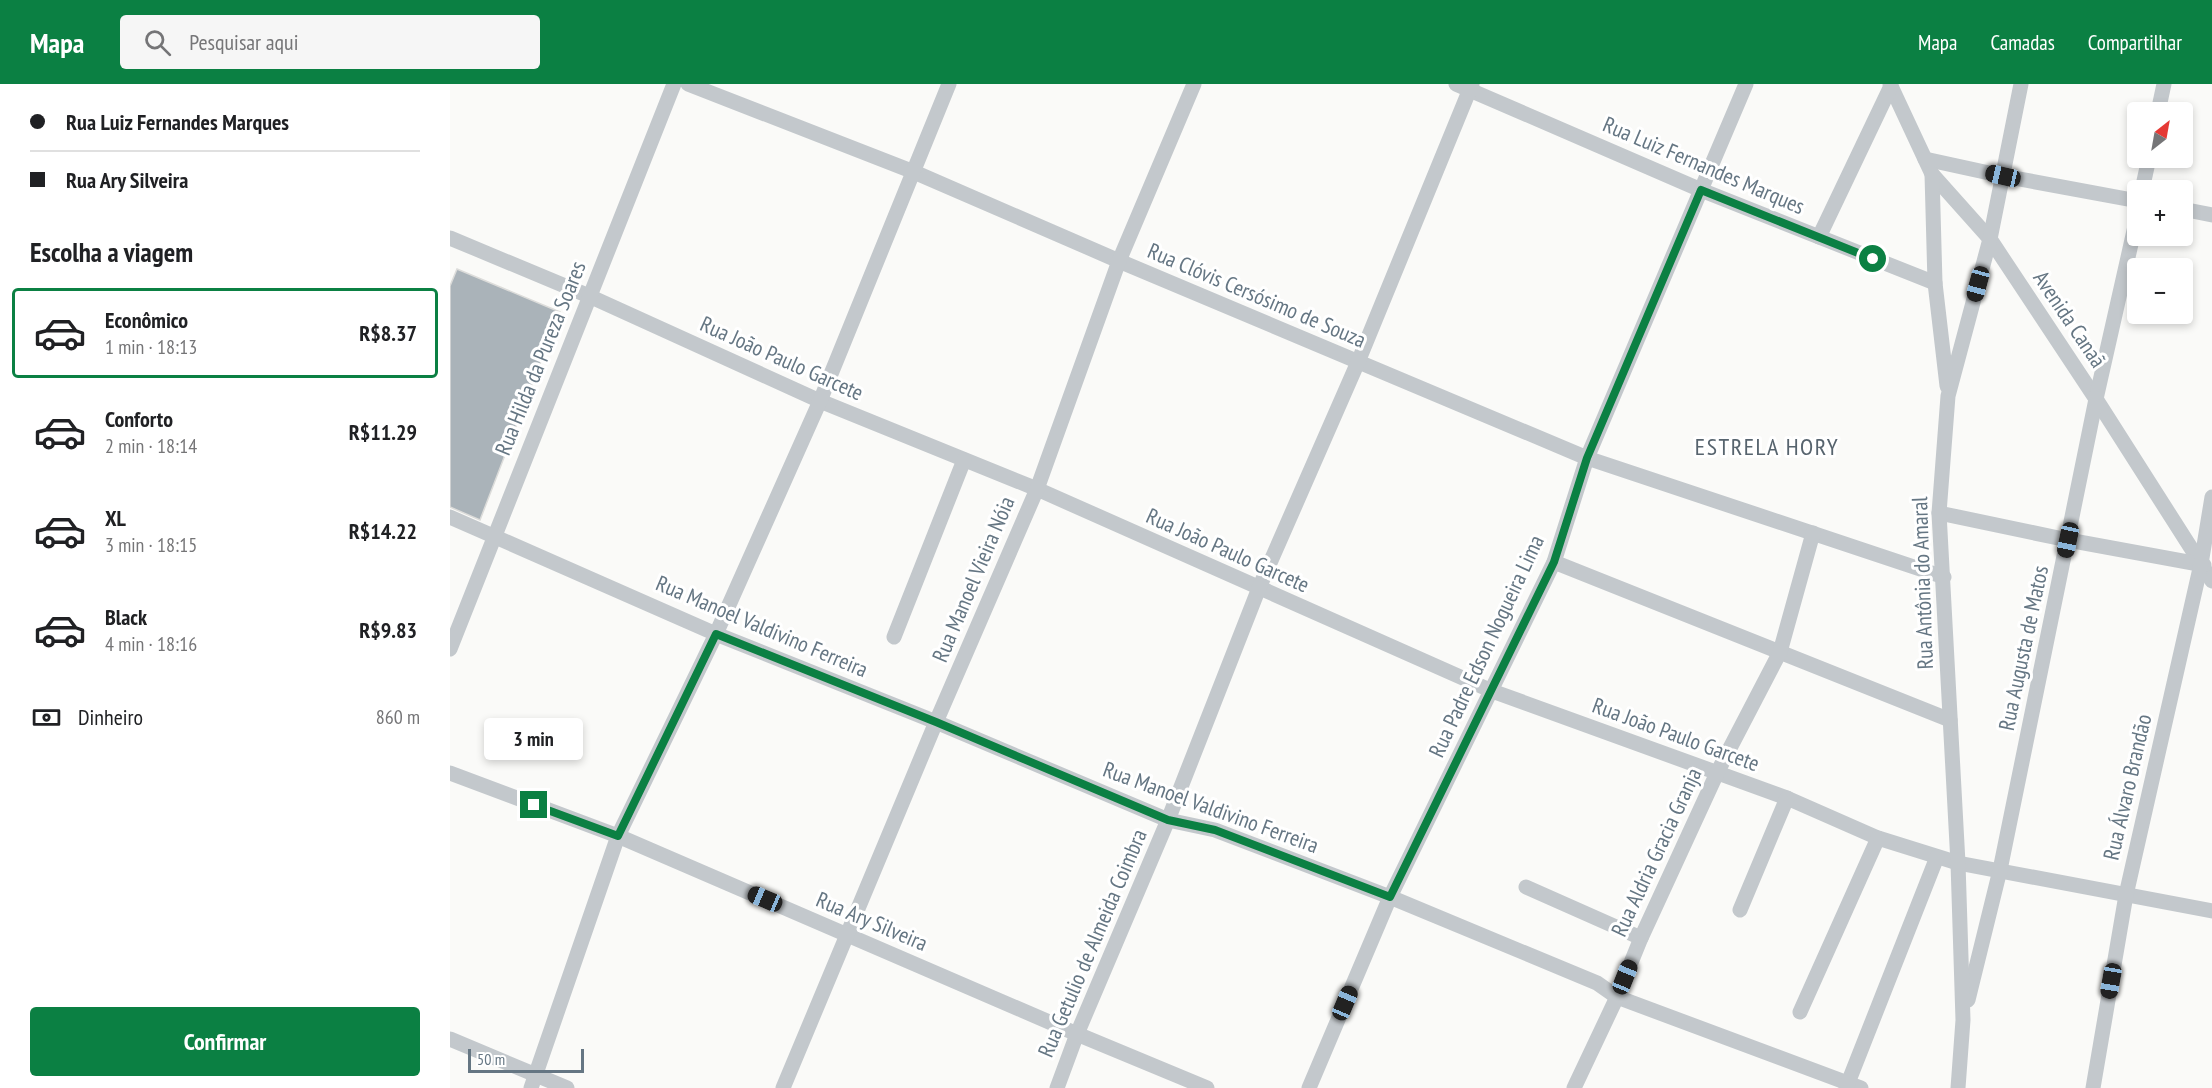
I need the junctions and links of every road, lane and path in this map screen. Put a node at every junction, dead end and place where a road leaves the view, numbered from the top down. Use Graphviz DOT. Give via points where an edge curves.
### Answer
graph roads {
  1 [pos="674,84"];
  2 [pos="688,84"];
  3 [pos="949,84"];
  4 [pos="1194,84"];
  5 [pos="1746,84"];
  6 [pos="2021,84"];
  7 [pos="2164,84"];
  8 [pos="1890,85"];
  9 [pos="1466,86"];
  10 [pos="2160,102"];
  11 [pos="1925,159"];
  12 [pos="914,172"];
  13 [pos="1932,174"];
  14 [pos="2003,176"];
  15 [pos="1701,190"];
  16 [pos="2127,199"];
  17 [pos="2193,211"];
  18 [pos="2212,215"];
  19 [pos="1819,237"];
  20 [pos="450,238"];
  21 [pos="1990,239"];
  22 [pos="2131,246"];
  23 [pos="1119,261"];
  24 [pos="1935,283"];
  25 [pos="589,296"];
  26 [pos="1358,362"];
  27 [pos="1948,396"];
  28 [pos="2096,399"];
  29 [pos="820,401"];
  30 [pos="1587,458"];
  31 [pos="964,460"];
  32 [pos="1037,489"];
  33 [pos="2212,497"];
  34 [pos="1939,513"];
  35 [pos="450,517"];
  36 [pos="1813,533"];
  37 [pos="494,536"];
  38 [pos="2068,540"];
  39 [pos="1554,562"];
  40 [pos="2206,565"];
  41 [pos="1944,577"];
  42 [pos="2212,581"];
  43 [pos="1259,588"];
  44 [pos="716,634"];
  45 [pos="894,637"];
  46 [pos="450,649"];
  47 [pos="1780,652"];
  48 [pos="1492,691"];
  49 [pos="1950,720"];
  50 [pos="936,722"];
  51 [pos="450,773"];
  52 [pos="1717,773"];
  53 [pos="1787,798"];
  54 [pos="1168,820"];
  55 [pos="618,836"];
  56 [pos="1878,838"];
  57 [pos="1937,857"];
  58 [pos="1958,863"];
  59 [pos="2000,870"];
  60 [pos="1526,887"];
  61 [pos="2126,895"];
  62 [pos="1390,897"];
  63 [pos="1740,910"];
  64 [pos="2212,911"];
  65 [pos="848,935"];
  66 [pos="1641,938"];
  67 [pos="1617,997"];
  68 [pos="1800,1012"];
  69 [pos="1963,1020"];
  70 [pos="1077,1034"];
  71 [pos="450,1039"];
  72 [pos="533,1082"];
  73 [pos="1852,1086"];
  74 [pos="567,1088"];
  75 [pos="783,1088"];
  76 [pos="1057,1088"];
  77 [pos="1207,1088"];
  78 [pos="1310,1088"];
  79 [pos="1574,1088"];
  80 [pos="1958,1088"];
  81 [pos="2092,1088"];
  1 -- 25 [label="street, Rua Hilda da Pureza Soares"];
  2 -- 12 [label="street, Rua Clóvis Cersósimo de Souza"];
  3 -- 12 [label="street"];
  4 -- 23 [label="street, Rua Manoel Vieira Nóia"];
  5 -- 15 [label="street, Rua Padre Edson Nogueira Lima"];
  6 -- 14 [label="street, Rua Antônia do Amaral"];
  7 -- 10 [label="street"];
  8 -- 11 [label="street, Avenida Canaã"];
  8 -- 19 [label="street"];
  9 -- 15 [label="street, Rua Luiz Fernandes Marques"];
  9 -- 26 [label="street, Rua Getulio de Almeida Coimbra"];
  11 -- 13 [label="street, Avenida Canaã"];
  11 -- 14 [label="street"];
  12 -- 23 [label="street, Rua Clóvis Cersósimo de Souza"];
  12 -- 29 [label="street"];
  13 -- 21 [label="street, Avenida Canaã"];
  13 -- 24 [label="street"];
  14 -- 16 [label="street"];
  14 -- 21 [label="street, Rua Antônia do Amaral"];
  15 -- 19 [label="street, Rua Luiz Fernandes Marques"];
  15 -- 30 [label="street, Rua Padre Edson Nogueira Lima"];
  17 -- 18 [label="street"];
  19 -- 24 [label="street, Rua Luiz Fernandes Marques"];
  20 -- 25 [label="street, Rua João Paulo Garcete"];
  21 -- 27 [label="street, Rua Antônia do Amaral"];
  21 -- 28 [label="street, Avenida Canaã"];
  22 -- 28 [label="street, Rua Augusta de Matos"];
  23 -- 26 [label="street, Rua Clóvis Cersósimo de Souza"];
  23 -- 32 [label="street, Rua Manoel Vieira Nóia"];
  24 -- 27 [label="street"];
  25 -- 29 [label="street, Rua João Paulo Garcete"];
  25 -- 37 [label="street, Rua Hilda da Pureza Soares"];
  26 -- 30 [label="street, Rua Clóvis Cersósimo de Souza"];
  26 -- 43 [label="street, Rua Getulio de Almeida Coimbra"];
  27 -- 34 [label="street, Rua Antônia do Amaral"];
  28 -- 38 [label="street, Rua Augusta de Matos"];
  28 -- 40 [label="street, Avenida Canaã"];
  29 -- 31 [label="street, Rua João Paulo Garcete"];
  29 -- 44 [label="street"];
  30 -- 36 [label="street, Rua Clóvis Cersósimo de Souza"];
  30 -- 39 [label="street, Rua Padre Edson Nogueira Lima"];
  31 -- 32 [label="street, Rua João Paulo Garcete"];
  31 -- 45 [label="street"];
  32 -- 43 [label="street, Rua João Paulo Garcete"];
  32 -- 50 [label="street, Rua Manoel Vieira Nóia"];
  33 -- 40 [label="street, Rua Álvaro Brandão"];
  34 -- 38 [label="street"];
  34 -- 41 [label="street, Rua Antônia do Amaral"];
  35 -- 37 [label="street, Rua Manoel Valdivino Ferreira"];
  36 -- 41 [label="street, Rua Clóvis Cersósimo de Souza"];
  36 -- 47 [label="street, Rua Aldria Gracia Granja"];
  37 -- 44 [label="street, Rua Manoel Valdivino Ferreira"];
  37 -- 46 [label="street, Rua Hilda da Pureza Soares"];
  38 -- 40 [label="street"];
  38 -- 59 [label="street, Rua Augusta de Matos"];
  39 -- 47 [label="street"];
  39 -- 48 [label="street, Rua Padre Edson Nogueira Lima"];
  40 -- 42 [label="street, Avenida Canaã"];
  40 -- 61 [label="street, Rua Álvaro Brandão"];
  41 -- 49 [label="street, Rua Antônia do Amaral"];
  43 -- 48 [label="street, Rua João Paulo Garcete"];
  43 -- 54 [label="street, Rua Getulio de Almeida Coimbra"];
  44 -- 50 [label="street, Rua Manoel Valdivino Ferreira"];
  44 -- 55 [label="street"];
  47 -- 49 [label="street"];
  47 -- 52 [label="street, Rua Aldria Gracia Granja"];
  48 -- 52 [label="street, Rua João Paulo Garcete"];
  48 -- 62 [label="street, Rua Padre Edson Nogueira Lima"];
  49 -- 58 [label="street, Rua Antônia do Amaral"];
  50 -- 54 [label="street, Rua Manoel Valdivino Ferreira"];
  50 -- 65 [label="street, Rua Manoel Vieira Nóia"];
  51 -- 55 [label="street, Rua Ary Silveira"];
  52 -- 53 [label="street, Rua João Paulo Garcete"];
  52 -- 66 [label="street, Rua Aldria Gracia Granja"];
  53 -- 56 [label="street, Rua João Paulo Garcete"];
  53 -- 63 [label="street"];
  54 -- 62 [label="street, Rua Manoel Valdivino Ferreira" via="1215,830"];
  54 -- 70 [label="street, Rua Getulio de Almeida Coimbra"];
  55 -- 65 [label="street, Rua Ary Silveira"];
  55 -- 72 [label="street"];
  56 -- 57 [label="street, Rua João Paulo Garcete"];
  56 -- 68 [label="street"];
  57 -- 58 [label="street, Rua João Paulo Garcete"];
  57 -- 73 [label="street"];
  58 -- 59 [label="street, Rua João Paulo Garcete"];
  58 -- 69 [label="street, Rua Antônia do Amaral"];
  59 -- 61 [label="street, Rua João Paulo Garcete"];
  59 -- 69 [label="street, Rua Augusta de Matos"];
  60 -- 66 [label="street"];
  61 -- 64 [label="street, Rua João Paulo Garcete"];
  61 -- 81 [label="street, Rua Álvaro Brandão"];
  62 -- 67 [label="street, Rua Manoel Valdivino Ferreira" via="1597,983"];
  62 -- 78 [label="street, Rua Padre Edson Nogueira Lima"];
  65 -- 70 [label="street, Rua Ary Silveira"];
  65 -- 75 [label="street, Rua Manoel Vieira Nóia"];
  66 -- 67 [label="street, Rua Aldria Gracia Granja"];
  67 -- 73 [label="street, Rua Manoel Valdivino Ferreira"];
  67 -- 79 [label="street, Rua Aldria Gracia Granja"];
  69 -- 80 [label="street, Rua Antônia do Amaral"];
  70 -- 76 [label="street, Rua Getulio de Almeida Coimbra"];
  70 -- 77 [label="street, Rua Ary Silveira"];
  71 -- 72 [label="street"];
  72 -- 74 [label="street"];
}
